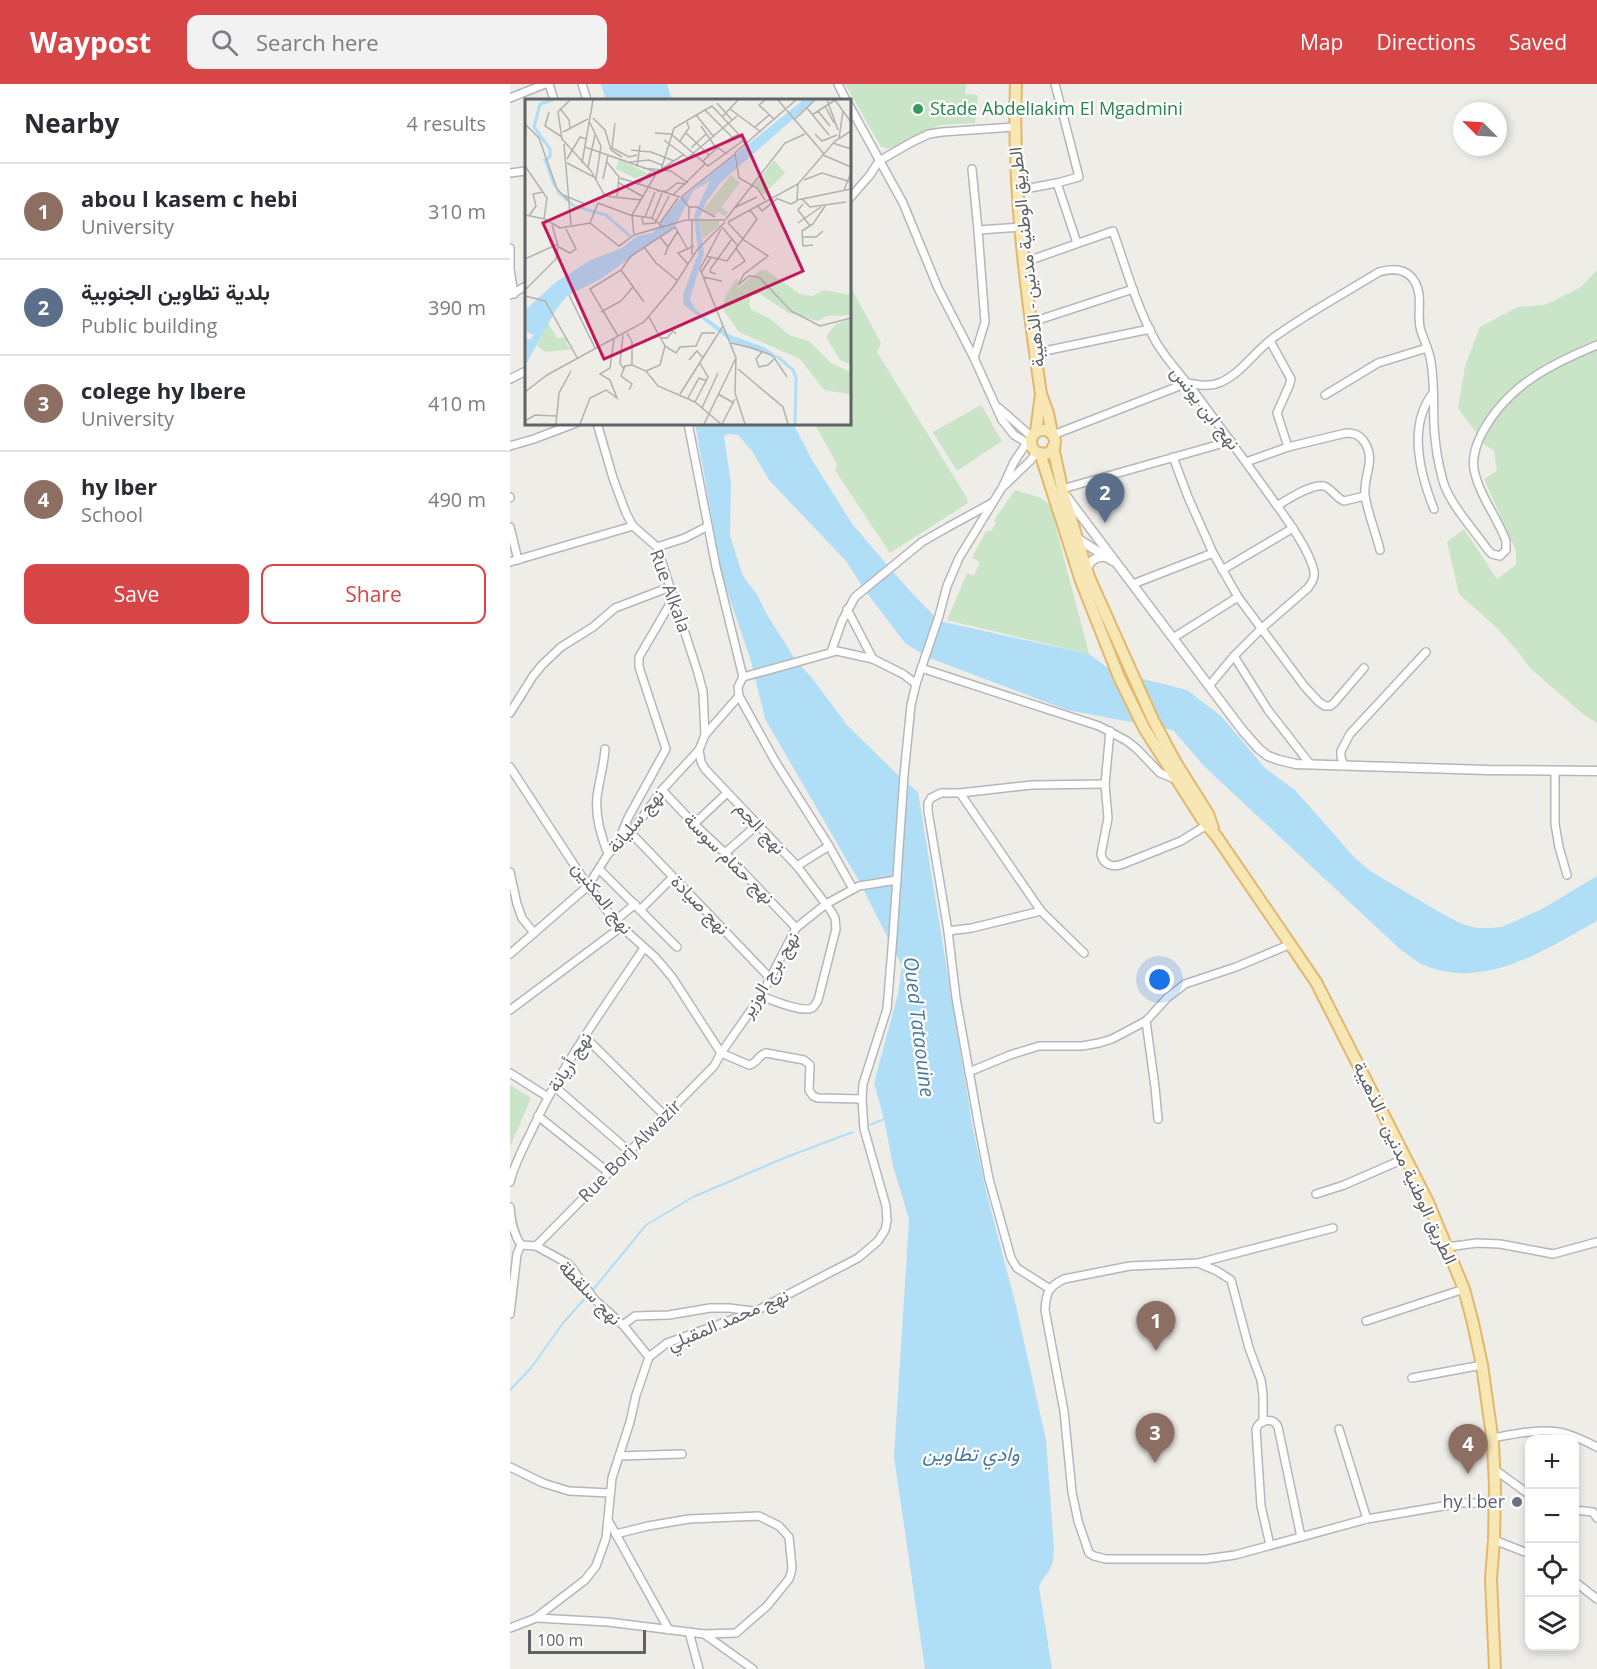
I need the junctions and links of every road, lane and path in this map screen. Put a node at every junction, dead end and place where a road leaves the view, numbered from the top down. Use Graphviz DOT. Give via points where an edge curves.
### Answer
graph roads {
  1 [pos="547,84"];
  2 [pos="582,84"];
  3 [pos="838,84"];
  4 [pos="1016,84"];
  5 [pos="1054,84"];
  6 [pos="510,98"];
  7 [pos="554,99"];
  8 [pos="587,99"];
  9 [pos="846,99"];
  10 [pos="850,107"];
  11 [pos="1014,127"];
  12 [pos="879,161"];
  13 [pos="972,169"];
  14 [pos="525,171"];
  15 [pos="510,173"];
  16 [pos="1057,183"];
  17 [pos="1018,190"];
  18 [pos="850,198"];
  19 [pos="1021,226"];
  20 [pos="978,230"];
  21 [pos="1077,243"];
  22 [pos="510,248"];
  23 [pos="1025,262"];
  24 [pos="1133,289"];
  25 [pos="512,295"];
  26 [pos="1032,322"];
  27 [pos="1150,328"];
  28 [pos="1270,340"];
  29 [pos="1597,345"];
  30 [pos="1427,348"];
  31 [pos="1035,353"];
  32 [pos="974,358"];
  33 [pos="525,372"];
  34 [pos="510,379"];
  35 [pos="1187,383"];
  36 [pos="1433,393"];
  37 [pos="1041,394"];
  38 [pos="1325,395"];
  39 [pos="572,424"];
  40 [pos="597,424"];
  41 [pos="688,424"];
  42 [pos="1052,435"];
  43 [pos="1232,441"];
  44 [pos="1033,443"];
  45 [pos="510,447"];
  46 [pos="1053,447"];
  47 [pos="1288,447"];
  48 [pos="1173,457"];
  49 [pos="1246,462"];
  50 [pos="1003,486"];
  51 [pos="1063,491"];
  52 [pos="1365,496"];
  53 [pos="992,503"];
  54 [pos="1277,506"];
  55 [pos="1434,509"];
  56 [pos="633,526"];
  57 [pos="708,526"];
  58 [pos="510,527"];
  59 [pos="1293,528"];
  60 [pos="1073,540"];
  61 [pos="657,547"];
  62 [pos="1380,550"];
  63 [pos="1213,553"];
  64 [pos="1107,557"];
  65 [pos="519,560"];
  66 [pos="510,562"];
  67 [pos="1120,567"];
  68 [pos="1222,570"];
  69 [pos="1086,575"];
  70 [pos="1133,584"];
  71 [pos="670,587"];
  72 [pos="674,597"];
  73 [pos="1238,597"];
  74 [pos="847,609"];
  75 [pos="1262,628"];
  76 [pos="1173,638"];
  77 [pos="831,652"];
  78 [pos="1426,652"];
  79 [pos="1234,656"];
  80 [pos="873,659"];
  81 [pos="921,668"];
  82 [pos="1364,668"];
  83 [pos="745,676"];
  84 [pos="916,684"];
  85 [pos="1209,686"];
  86 [pos="739,696"];
  87 [pos="510,713"];
  88 [pos="1110,731"];
  89 [pos="705,735"];
  90 [pos="605,749"];
  91 [pos="699,750"];
  92 [pos="1172,764"];
  93 [pos="1310,764"];
  94 [pos="1344,766"];
  95 [pos="510,767"];
  96 [pos="1597,771"];
  97 [pos="1555,772"];
  98 [pos="1177,780"];
  99 [pos="1105,784"];
  100 [pos="662,790"];
  101 [pos="727,793"];
  102 [pos="960,793"];
  103 [pos="1209,823"];
  104 [pos="694,824"];
  105 [pos="757,825"];
  106 [pos="631,833"];
  107 [pos="617,844"];
  108 [pos="829,846"];
  109 [pos="608,854"];
  110 [pos="725,854"];
  111 [pos="797,866"];
  112 [pos="599,869"];
  113 [pos="510,872"];
  114 [pos="1567,875"];
  115 [pos="672,878"];
  116 [pos="897,880"];
  117 [pos="588,886"];
  118 [pos="856,887"];
  119 [pos="826,904"];
  120 [pos="637,907"];
  121 [pos="1041,911"];
  122 [pos="618,924"];
  123 [pos="796,928"];
  124 [pos="948,931"];
  125 [pos="534,933"];
  126 [pos="1291,944"];
  127 [pos="677,947"];
  128 [pos="644,948"];
  129 [pos="1084,953"];
  130 [pos="510,954"];
  131 [pos="770,977"];
  132 [pos="761,996"];
  133 [pos="510,1010"];
  134 [pos="1146,1021"];
  135 [pos="585,1037"];
  136 [pos="721,1053"];
  137 [pos="969,1072"];
  138 [pos="510,1073"];
  139 [pos="555,1087"];
  140 [pos="548,1097"];
  141 [pos="862,1099"];
  142 [pos="664,1115"];
  143 [pos="538,1116"];
  144 [pos="1158,1119"];
  145 [pos="630,1152"];
  146 [pos="1406,1158"];
  147 [pos="608,1172"];
  148 [pos="511,1174"];
  149 [pos="510,1182"];
  150 [pos="1316,1194"];
  151 [pos="510,1207"];
  152 [pos="1333,1228"];
  153 [pos="1597,1242"];
  154 [pos="521,1245"];
  155 [pos="536,1246"];
  156 [pos="1447,1246"];
  157 [pos="1198,1263"];
  158 [pos="1050,1289"];
  159 [pos="1464,1289"];
  160 [pos="756,1311"];
  161 [pos="510,1314"];
  162 [pos="1366,1321"];
  163 [pos="623,1325"];
  164 [pos="649,1357"];
  165 [pos="1482,1365"];
  166 [pos="1412,1378"];
  167 [pos="1263,1422"];
  168 [pos="1339,1429"];
  169 [pos="1492,1438"];
  170 [pos="1597,1447"];
  171 [pos="682,1454"];
  172 [pos="619,1456"];
  173 [pos="510,1467"];
  174 [pos="1494,1469"];
  175 [pos="1525,1491"];
  176 [pos="610,1493"];
  177 [pos="1494,1503"];
  178 [pos="1579,1510"];
  179 [pos="1597,1518"];
  180 [pos="1366,1519"];
  181 [pos="608,1520"];
  182 [pos="616,1534"];
  183 [pos="1301,1537"];
  184 [pos="1494,1540"];
  185 [pos="1270,1545"];
  186 [pos="1525,1552"];
  187 [pos="1579,1584"];
  188 [pos="1597,1599"];
  189 [pos="536,1618"];
  190 [pos="510,1628"];
  191 [pos="669,1630"];
  192 [pos="688,1632"];
  193 [pos="704,1634"];
  194 [pos="699,1669"];
  195 [pos="753,1669"];
  196 [pos="1495,1669"];
  1 -- 6 [label="street"];
  1 -- 7 [label="street"];
  2 -- 8 [label="street"];
  3 -- 9 [label="street"];
  4 -- 11 [label="main road, الطريق الوطنية مدنين - الذهيبة"];
  5 -- 16 [label="street" via="1079,177"];
  10 -- 12 [label="street"];
  11 -- 12 [label="street" via="929,134"];
  11 -- 17 [label="main road, الطريق الوطنية مدنين - الذهيبة"];
  12 -- 18 [label="street"];
  12 -- 32 [label="street" via="903,203 938,288"];
  13 -- 20 [label="street"];
  14 -- 15 [label="street"];
  16 -- 17 [label="street"];
  16 -- 21 [label="street"];
  17 -- 19 [label="main road, الطريق الوطنية مدنين - الذهيبة"];
  19 -- 20 [label="street"];
  19 -- 23 [label="main road, الطريق الوطنية مدنين - الذهيبة"];
  20 -- 32 [label="street" via="985,322"];
  21 -- 23 [label="street"];
  21 -- 24 [label="street, نهج ابن يونس" via="1113,231"];
  22 -- 25 [label="street"];
  23 -- 26 [label="main road, الطريق الوطنية مدنين - الذهيبة"];
  24 -- 26 [label="street"];
  24 -- 27 [label="street, نهج ابن يونس"];
  26 -- 31 [label="main road, الطريق الوطنية مدنين - الذهيبة"];
  27 -- 31 [label="street"];
  27 -- 35 [label="street, نهج ابن يونس" via="1168,361"];
  28 -- 30 [label="street" via="1388,269 1409,274 1414,280 1420,295 1419,318"];
  28 -- 35 [label="street" via="1218,383"];
  28 -- 47 [label="street" via="1291,379 1277,412"];
  29 -- 36 [label="street" via="1521,386 1498,408 1477,444 1474,470 1506,541 1506,550 1500,556 1488,550 1444,484 1435,440"];
  30 -- 36 [label="street"];
  30 -- 38 [label="street" via="1378,363"];
  31 -- 37 [label="main road, الطريق الوطنية مدنين - الذهيبة"];
  32 -- 44 [label="street" via="997,406"];
  33 -- 34 [label="street"];
  35 -- 42 [label="street"];
  35 -- 43 [label="street, نهج ابن يونس"];
  36 -- 55 [label="street" via="1424,410 1418,444"];
  37 -- 42 [label="main road, الطريق الوطنية مدنين - الذهيبة"];
  37 -- 44 [label="main road, الطريق الوطنية مدنين - الذهيبة"];
  39 -- 45 [label="street"];
  40 -- 56 [label="street, Rue Alkala" via="613,478"];
  41 -- 57 [label="street"];
  42 -- 44 [label="main road" via="1043,430"];
  42 -- 46 [label="main road, الطريق الوطنية مدنين - الذهيبة"];
  43 -- 48 [label="street"];
  43 -- 49 [label="street, نهج ابن يونس"];
  44 -- 46 [label="main road" via="1046,453"];
  44 -- 50 [label="street" via="1014,462"];
  44 -- 50 [label="street" via="1030,461"];
  44 -- 60 [label="main road, الطريق الوطنية مدنين - الذهيبة"];
  46 -- 51 [label="main road, الطريق الوطنية مدنين - الذهيبة"];
  47 -- 49 [label="street"];
  47 -- 52 [label="street" via="1346,433 1359,435 1370,458"];
  48 -- 51 [label="street"];
  48 -- 63 [label="street"];
  49 -- 54 [label="street, نهج ابن يونس"];
  50 -- 53 [label="street, نهج محمد المقبلي"];
  51 -- 60 [label="main road, الطريق الوطنية مدنين - الذهيبة"];
  51 -- 67 [label="street"];
  52 -- 54 [label="street" via="1344,501 1328,488 1319,487"];
  52 -- 62 [label="street"];
  53 -- 74 [label="street" via="922,542 862,590"];
  53 -- 81 [label="street, نهج محمد المقبلي" via="959,558"];
  54 -- 59 [label="street, نهج ابن يونس"];
  56 -- 61 [label="street, Rue Alkala"];
  56 -- 65 [label="street"];
  57 -- 61 [label="street"];
  57 -- 83 [label="street"];
  58 -- 65 [label="street"];
  59 -- 68 [label="street"];
  59 -- 75 [label="street, نهج ابن يونس" via="1314,575 1308,588"];
  60 -- 64 [label="street"];
  60 -- 69 [label="main road, الطريق الوطنية مدنين - الذهيبة"];
  61 -- 71 [label="street, Rue Alkala"];
  63 -- 68 [label="street"];
  63 -- 70 [label="street"];
  64 -- 67 [label="street"];
  64 -- 69 [label="street" via="1090,562"];
  65 -- 66 [label="street"];
  67 -- 70 [label="street"];
  68 -- 73 [label="street"];
  69 -- 92 [label="main road, الطريق الوطنية مدنين - الذهيبة" via="1119,677 1144,728"];
  70 -- 76 [label="street"];
  71 -- 72 [label="street, Rue Alkala"];
  71 -- 87 [label="street" via="615,608 561,647 533,676"];
  72 -- 89 [label="street, Rue Alkala" via="703,693"];
  72 -- 107 [label="street" via="639,657 666,749"];
  73 -- 75 [label="street"];
  73 -- 76 [label="street"];
  74 -- 77 [label="street"];
  74 -- 80 [label="street"];
  75 -- 79 [label="street"];
  75 -- 82 [label="street" via="1305,687 1325,706 1334,703"];
  76 -- 85 [label="street"];
  77 -- 80 [label="street"];
  77 -- 83 [label="street"];
  78 -- 94 [label="street" via="1350,734 1341,751"];
  79 -- 85 [label="street"];
  79 -- 93 [label="street" via="1268,710"];
  80 -- 84 [label="street"];
  81 -- 84 [label="street, نهج محمد المقبلي"];
  81 -- 88 [label="street"];
  83 -- 86 [label="street, نهج سليانة" via="738,687"];
  84 -- 116 [label="street, نهج محمد المقبلي" via="904,775"];
  85 -- 93 [label="street" via="1243,731 1268,756"];
  86 -- 89 [label="street, نهج سليانة"];
  86 -- 108 [label="street"];
  88 -- 98 [label="street" via="1137,749 1160,773"];
  88 -- 99 [label="street"];
  89 -- 91 [label="street, نهج سليانة"];
  90 -- 109 [label="street" via="597,799 600,831"];
  91 -- 100 [label="street, نهج سليانة"];
  91 -- 101 [label="street, نهج الجم" via="705,770"];
  92 -- 98 [label="main road, الطريق الوطنية مدنين - الذهيبة"];
  92 -- 103 [label="main road, الطريق الوطنية مدنين - الذهيبة"];
  93 -- 94 [label="street"];
  94 -- 97 [label="street"];
  95 -- 117 [label="street, نهج المكنين"];
  96 -- 97 [label="street"];
  97 -- 114 [label="street" via="1555,824"];
  98 -- 103 [label="main road, الطريق الوطنية مدنين - الذهيبة"];
  99 -- 102 [label="street" via="1032,785"];
  99 -- 103 [label="street" via="1108,818 1101,854 1110,866 1181,841"];
  100 -- 104 [label="street, نهج حمّام سوسة"];
  100 -- 106 [label="street, نهج سليانة"];
  101 -- 104 [label="street"];
  101 -- 105 [label="street, نهج الجم"];
  102 -- 121 [label="street"];
  102 -- 124 [label="street" via="941,793 928,803"];
  103 -- 126 [label="main road, الطريق الوطنية مدنين - الذهيبة"];
  104 -- 110 [label="street, نهج حمّام سوسة"];
  105 -- 110 [label="street"];
  105 -- 111 [label="street, نهج الجم"];
  106 -- 107 [label="street, نهج سليانة"];
  106 -- 115 [label="street, نهج صيادة"];
  107 -- 109 [label="street, نهج سليانة"];
  108 -- 111 [label="street"];
  108 -- 118 [label="street"];
  109 -- 112 [label="street, نهج سليانة"];
  110 -- 123 [label="street, نهج حمّام سوسة"];
  111 -- 119 [label="street, نهج الجم"];
  112 -- 117 [label="street, نهج سليانة"];
  112 -- 120 [label="street"];
  113 -- 125 [label="street" via="522,918"];
  115 -- 120 [label="street"];
  115 -- 131 [label="street, نهج صيادة"];
  116 -- 118 [label="street"];
  116 -- 141 [label="street, نهج محمد المقبلي" via="887,1009 863,1084"];
  117 -- 122 [label="street, نهج المكنين"];
  117 -- 125 [label="street, نهج سليانة"];
  118 -- 119 [label="street, نهج برج الوزير"];
  119 -- 123 [label="street, نهج برج الوزير"];
  119 -- 132 [label="street, نهج الجم" via="835,918 836,929 815,1006 798,1008"];
  120 -- 122 [label="street"];
  120 -- 127 [label="street"];
  121 -- 124 [label="street"];
  121 -- 129 [label="street"];
  122 -- 128 [label="street, نهج المكنين"];
  122 -- 133 [label="street"];
  123 -- 131 [label="street, نهج برج الوزير"];
  124 -- 137 [label="street"];
  125 -- 130 [label="street, نهج سليانة"];
  126 -- 134 [label="street" via="1185,984"];
  126 -- 146 [label="main road, الطريق الوطنية مدنين - الذهيبة" via="1316,982"];
  128 -- 135 [label="street, نهج أريانة"];
  128 -- 136 [label="street, نهج المكنين" via="672,976"];
  131 -- 132 [label="street, نهج برج الوزير"];
  132 -- 136 [label="street, نهج برج الوزير"];
  134 -- 137 [label="street" via="1099,1043 1039,1046"];
  134 -- 144 [label="street"];
  135 -- 139 [label="street, نهج أريانة"];
  135 -- 142 [label="street"];
  136 -- 141 [label="street" via="749,1065 766,1053 804,1060 810,1065 809,1090 813,1096"];
  136 -- 142 [label="street, Rue Borj Alwazir" via="710,1071"];
  137 -- 158 [label="street" via="989,1179 1011,1258 1017,1268"];
  138 -- 140 [label="street"];
  139 -- 140 [label="street, نهج أريانة"];
  139 -- 145 [label="street"];
  140 -- 143 [label="street, نهج أريانة"];
  141 -- 160 [label="street, نهج محمد المقبلي" via="864,1129 886,1206 885,1230 858,1258"];
  142 -- 145 [label="street, Rue Borj Alwazir"];
  143 -- 147 [label="street"];
  143 -- 148 [label="street, نهج أريانة"];
  145 -- 147 [label="street, Rue Borj Alwazir"];
  146 -- 150 [label="street"];
  146 -- 156 [label="main road, الطريق الوطنية مدنين - الذهيبة"];
  147 -- 155 [label="street, Rue Borj Alwazir"];
  148 -- 149 [label="street, نهج أريانة"];
  151 -- 154 [label="street"];
  152 -- 157 [label="street"];
  153 -- 156 [label="street" via="1553,1254 1500,1244"];
  154 -- 155 [label="street, نهج سلقطة"];
  154 -- 161 [label="street"];
  155 -- 163 [label="street, نهج سلقطة" via="567,1263 594,1299"];
  156 -- 159 [label="main road, الطريق الوطنية مدنين - الذهيبة"];
  157 -- 158 [label="street" via="1130,1266 1064,1279"];
  157 -- 167 [label="street" via="1228,1277 1233,1285 1261,1380"];
  158 -- 185 [label="street" via="1045,1310 1064,1411 1072,1492 1089,1553 1106,1559 1206,1559 1235,1556"];
  159 -- 162 [label="street"];
  159 -- 165 [label="main road, الطريق الوطنية مدنين - الذهيبة"];
  160 -- 163 [label="street" via="710,1308 635,1316"];
  160 -- 164 [label="street, نهج محمد المقبلي" via="667,1343"];
  163 -- 164 [label="street, نهج سلقطة"];
  164 -- 172 [label="street, نهج محمد المقبلي"];
  165 -- 166 [label="street"];
  165 -- 169 [label="main road, الطريق الوطنية مدنين - الذهيبة"];
  167 -- 183 [label="street" via="1274,1421 1279,1430"];
  167 -- 185 [label="street" via="1256,1429 1259,1484"];
  168 -- 180 [label="street"];
  169 -- 170 [label="street" via="1555,1431"];
  169 -- 174 [label="main road, الطريق الوطنية مدنين - الذهيبة"];
  171 -- 172 [label="street"];
  172 -- 176 [label="street, نهج محمد المقبلي"];
  173 -- 176 [label="street" via="569,1491"];
  174 -- 175 [label="street"];
  174 -- 177 [label="main road, الطريق الوطنية مدنين - الذهيبة"];
  176 -- 181 [label="street, نهج محمد المقبلي"];
  177 -- 180 [label="street" via="1461,1503"];
  177 -- 184 [label="main road, الطريق الوطنية مدنين - الذهيبة"];
  178 -- 179 [label="street" via="1593,1512"];
  180 -- 183 [label="street"];
  181 -- 182 [label="street"];
  181 -- 189 [label="street, نهج محمد المقبلي" via="602,1553 591,1574"];
  182 -- 191 [label="street"];
  182 -- 193 [label="street" via="689,1519 759,1516 779,1526 789,1537 791,1574 768,1606 736,1633"];
  183 -- 185 [label="street"];
  184 -- 186 [label="street"];
  184 -- 196 [label="main road, الطريق الوطنية مدنين - الذهيبة" via="1491,1579"];
  187 -- 188 [label="street"];
  189 -- 190 [label="street, نهج محمد المقبلي"];
  189 -- 191 [label="street"];
  191 -- 192 [label="street"];
  192 -- 193 [label="street"];
  192 -- 194 [label="street"];
  193 -- 195 [label="street"];
}
